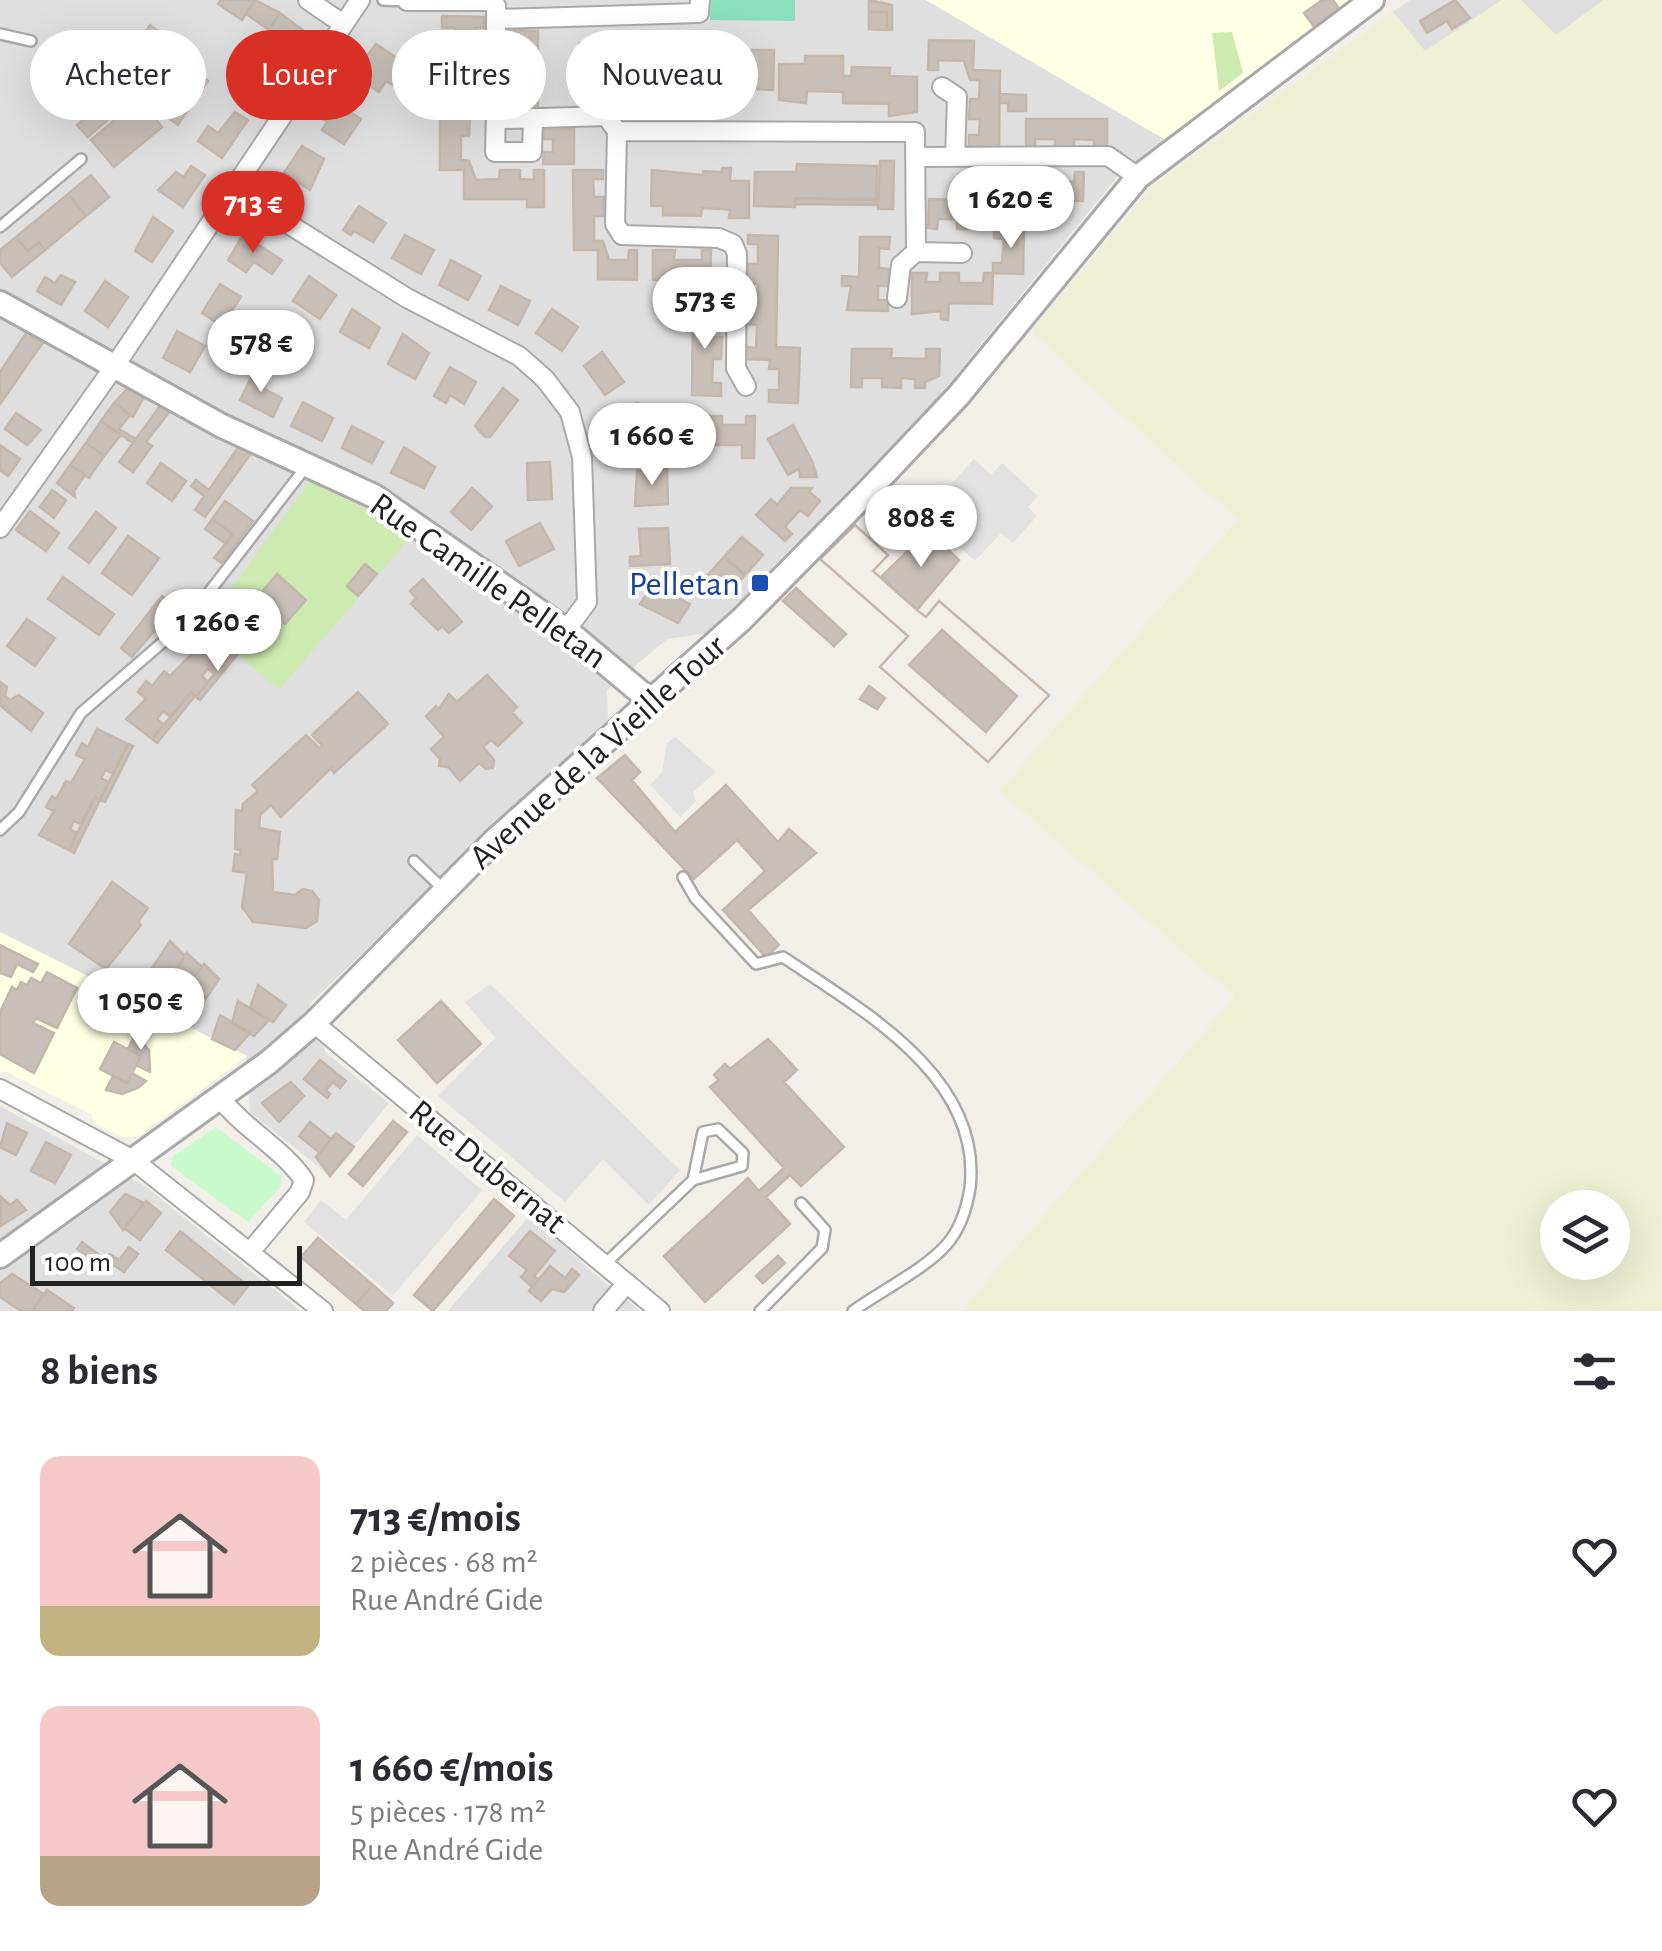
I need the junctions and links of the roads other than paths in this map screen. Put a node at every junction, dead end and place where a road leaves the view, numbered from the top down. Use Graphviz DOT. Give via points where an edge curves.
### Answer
graph roads {
  1 [pos="308,0"];
  2 [pos="360,0"];
  3 [pos="383,0"];
  4 [pos="700,0"];
  5 [pos="407,1"];
  6 [pos="1364,2"];
  7 [pos="564,8"];
  8 [pos="496,19"];
  9 [pos="343,24"];
  10 [pos="496,30"];
  11 [pos="0,34"];
  12 [pos="30,41"];
  13 [pos="942,88"];
  14 [pos="546,118"];
  15 [pos="496,120"];
  16 [pos="533,120"];
  17 [pos="617,131"];
  18 [pos="917,157"];
  19 [pos="955,157"];
  20 [pos="81,159"];
  21 [pos="1138,177"];
  22 [pos="234,190"];
  23 [pos="0,227"];
  24 [pos="916,252"];
  25 [pos="962,253"];
  26 [pos="897,298"];
  27 [pos="0,303"];
  28 [pos="114,367"];
  29 [pos="746,386"];
  30 [pos="307,465"];
  31 [pos="0,528"];
  32 [pos="566,630"];
  33 [pos="652,702"];
  34 [pos="0,830"];
  35 [pos="414,861"];
  36 [pos="682,877"];
  37 [pos="445,891"];
  38 [pos="314,1023"];
  39 [pos="0,1089"];
  40 [pos="220,1098"];
  41 [pos="134,1160"];
  42 [pos="693,1180"];
  43 [pos="800,1203"];
  44 [pos="250,1252"];
  45 [pos="0,1256"];
  46 [pos="605,1264"];
  47 [pos="628,1282"];
  48 [pos="322,1311"];
  49 [pos="603,1311"];
  50 [pos="660,1311"];
  51 [pos="760,1311"];
  52 [pos="853,1311"];
  1 -- 9 [label="street"];
  2 -- 9 [label="street"];
  3 -- 5 [label="lane"];
  4 -- 7 [label="street" via="699,13"];
  5 -- 8 [label="street" via="490,1"];
  6 -- 21 [label="street, Avenue de la Vieille Tour"];
  7 -- 8 [label="street"];
  8 -- 10 [label="street"];
  9 -- 22 [label="street"];
  11 -- 12 [label="lane"];
  13 -- 19 [label="street" via="956,97"];
  14 -- 17 [label="street" via="606,116"];
  15 -- 16 [label="street" via="494,152 532,152"];
  17 -- 18 [label="street" via="915,132"];
  17 -- 29 [label="street" via="615,224 622,235 733,244 736,368"];
  18 -- 19 [label="street"];
  18 -- 24 [label="street"];
  19 -- 21 [label="street" via="1108,156"];
  20 -- 23 [label="lane"];
  21 -- 33 [label="street, Avenue de la Vieille Tour" via="958,396"];
  22 -- 28 [label="street"];
  22 -- 32 [label="street" via="407,298 519,356 570,412 582,457 587,602"];
  24 -- 25 [label="street"];
  24 -- 26 [label="street" via="901,264"];
  27 -- 28 [label="street, Rue Camille Pelletan"];
  28 -- 30 [label="street, Rue Camille Pelletan"];
  28 -- 31 [label="street"];
  30 -- 32 [label="street, Rue Camille Pelletan" via="404,515"];
  30 -- 34 [label="lane" via="186,622 80,713 20,812"];
  32 -- 33 [label="street, Rue Camille Pelletan"];
  33 -- 37 [label="street, Avenue de la Vieille Tour"];
  35 -- 37 [label="lane"];
  36 -- 52 [label="lane" via="756,964 782,957 849,1002 906,1045 954,1101 974,1154 967,1208 947,1245"];
  37 -- 38 [label="street, Avenue de la Vieille Tour"];
  38 -- 40 [label="street, Avenue de la Vieille Tour"];
  38 -- 46 [label="street, Rue Dubernat"];
  39 -- 41 [label="street"];
  40 -- 41 [label="street, Avenue de la Vieille Tour"];
  40 -- 44 [label="street" via="304,1180"];
  41 -- 44 [label="street"];
  41 -- 45 [label="street, Avenue de la Vieille Tour"];
  42 -- 42 [label="lane" via="742,1166 743,1153 718,1129 702,1132"];
  42 -- 46 [label="lane"];
  43 -- 51 [label="lane" via="825,1230 822,1248"];
  44 -- 48 [label="street"];
  46 -- 47 [label="street, Rue Dubernat"];
  47 -- 49 [label="street"];
  47 -- 50 [label="street, Rue Dubernat"];
}
